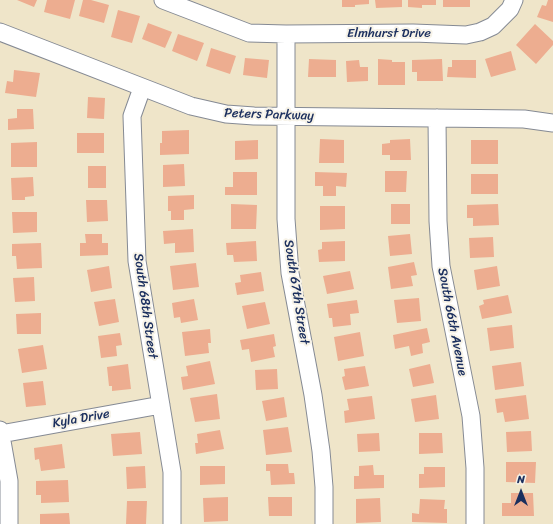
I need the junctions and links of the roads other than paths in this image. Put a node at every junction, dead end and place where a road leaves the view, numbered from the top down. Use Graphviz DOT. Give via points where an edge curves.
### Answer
graph roads {
  1 [pos="163,0"];
  2 [pos="514,0"];
  3 [pos="0,32"];
  4 [pos="286,34"];
  5 [pos="142,88"];
  6 [pos="286,116"];
  7 [pos="437,118"];
  8 [pos="553,123"];
  9 [pos="161,405"];
  10 [pos="0,432"];
  11 [pos="10,524"];
  12 [pos="172,524"];
  13 [pos="324,524"];
  14 [pos="475,524"];
  1 -- 4 [label="street, Elmhurst Drive" via="249,33"];
  2 -- 4 [label="street, Elmhurst Drive" via="510,9 492,26 466,35"];
  3 -- 5 [label="street, Peters Parkway"];
  4 -- 6 [label="street, South 67th Street"];
  5 -- 6 [label="street, Peters Parkway" via="191,106 226,114"];
  5 -- 9 [label="street, South 68th Street" via="132,116 137,262"];
  6 -- 7 [label="street, Peters Parkway"];
  6 -- 13 [label="street, South 67th Street" via="286,219 290,273 322,451"];
  7 -- 8 [label="street, Peters Parkway" via="524,119"];
  7 -- 14 [label="street, South 66th Avenue" via="438,221 442,266 471,416 475,468"];
  9 -- 10 [label="street, Kyla Drive"];
  9 -- 12 [label="street, South 68th Street" via="172,472"];
  10 -- 11 [label="street" via="9,481"];
}
